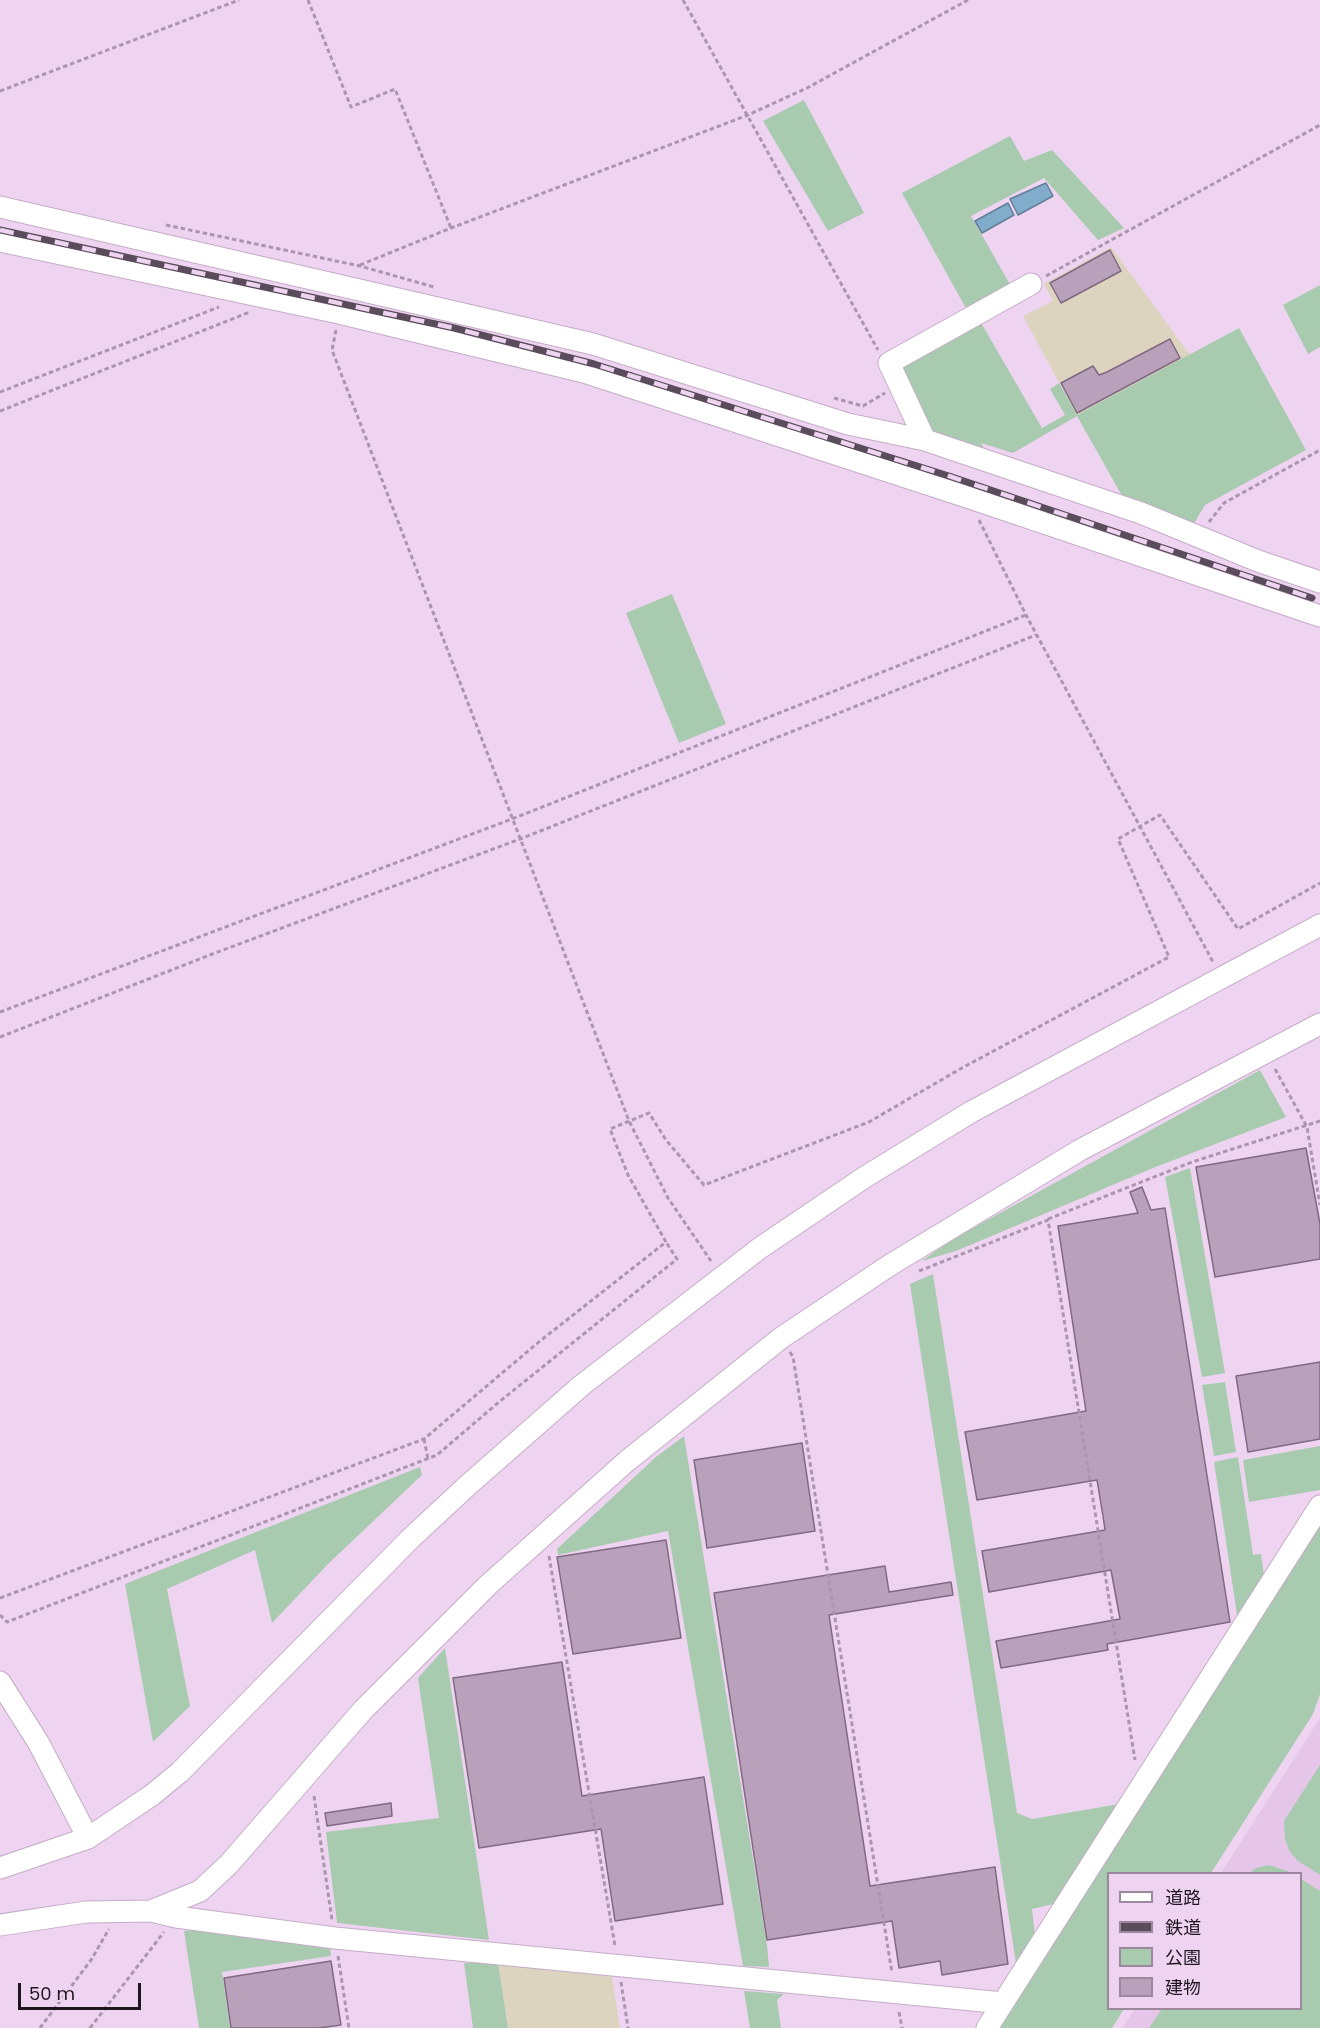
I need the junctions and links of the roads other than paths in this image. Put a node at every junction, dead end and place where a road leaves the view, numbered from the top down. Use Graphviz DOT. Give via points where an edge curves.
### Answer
graph roads {
  1 [pos="0,207"];
  2 [pos="0,241"];
  3 [pos="1031,284"];
  4 [pos="925,440"];
  5 [pos="1320,582"];
  6 [pos="1320,616"];
  7 [pos="1320,925"];
  8 [pos="1320,1024"];
  9 [pos="1320,1506"];
  10 [pos="0,1682"];
  11 [pos="88,1838"];
  12 [pos="0,1868"];
  13 [pos="176,1907"];
  14 [pos="217,1921"];
  15 [pos="0,1925"];
  16 [pos="1003,2003"];
  17 [pos="987,2028"];
  1 -- 4 [label="street" via="593,344 848,424"];
  2 -- 6 [label="street" via="339,313 584,372"];
  3 -- 4 [label="street" via="889,363"];
  4 -- 5 [label="street" via="1141,513"];
  7 -- 11 [label="street" via="971,1112 865,1177 722,1277 582,1385 485,1470 355,1592 180,1772 125,1816"];
  8 -- 13 [label="street" via="1080,1150 890,1265 781,1338 627,1461 545,1533 419,1653 304,1776 229,1864"];
  9 -- 16 [label="street"];
  10 -- 11 [label="street" via="38,1742"];
  11 -- 12 [label="street"];
  13 -- 14 [label="street"];
  13 -- 14 [label="street"];
  13 -- 15 [label="street" via="43,1917"];
  14 -- 16 [label="street" via="335,1938"];
  16 -- 17 [label="street"];
}
